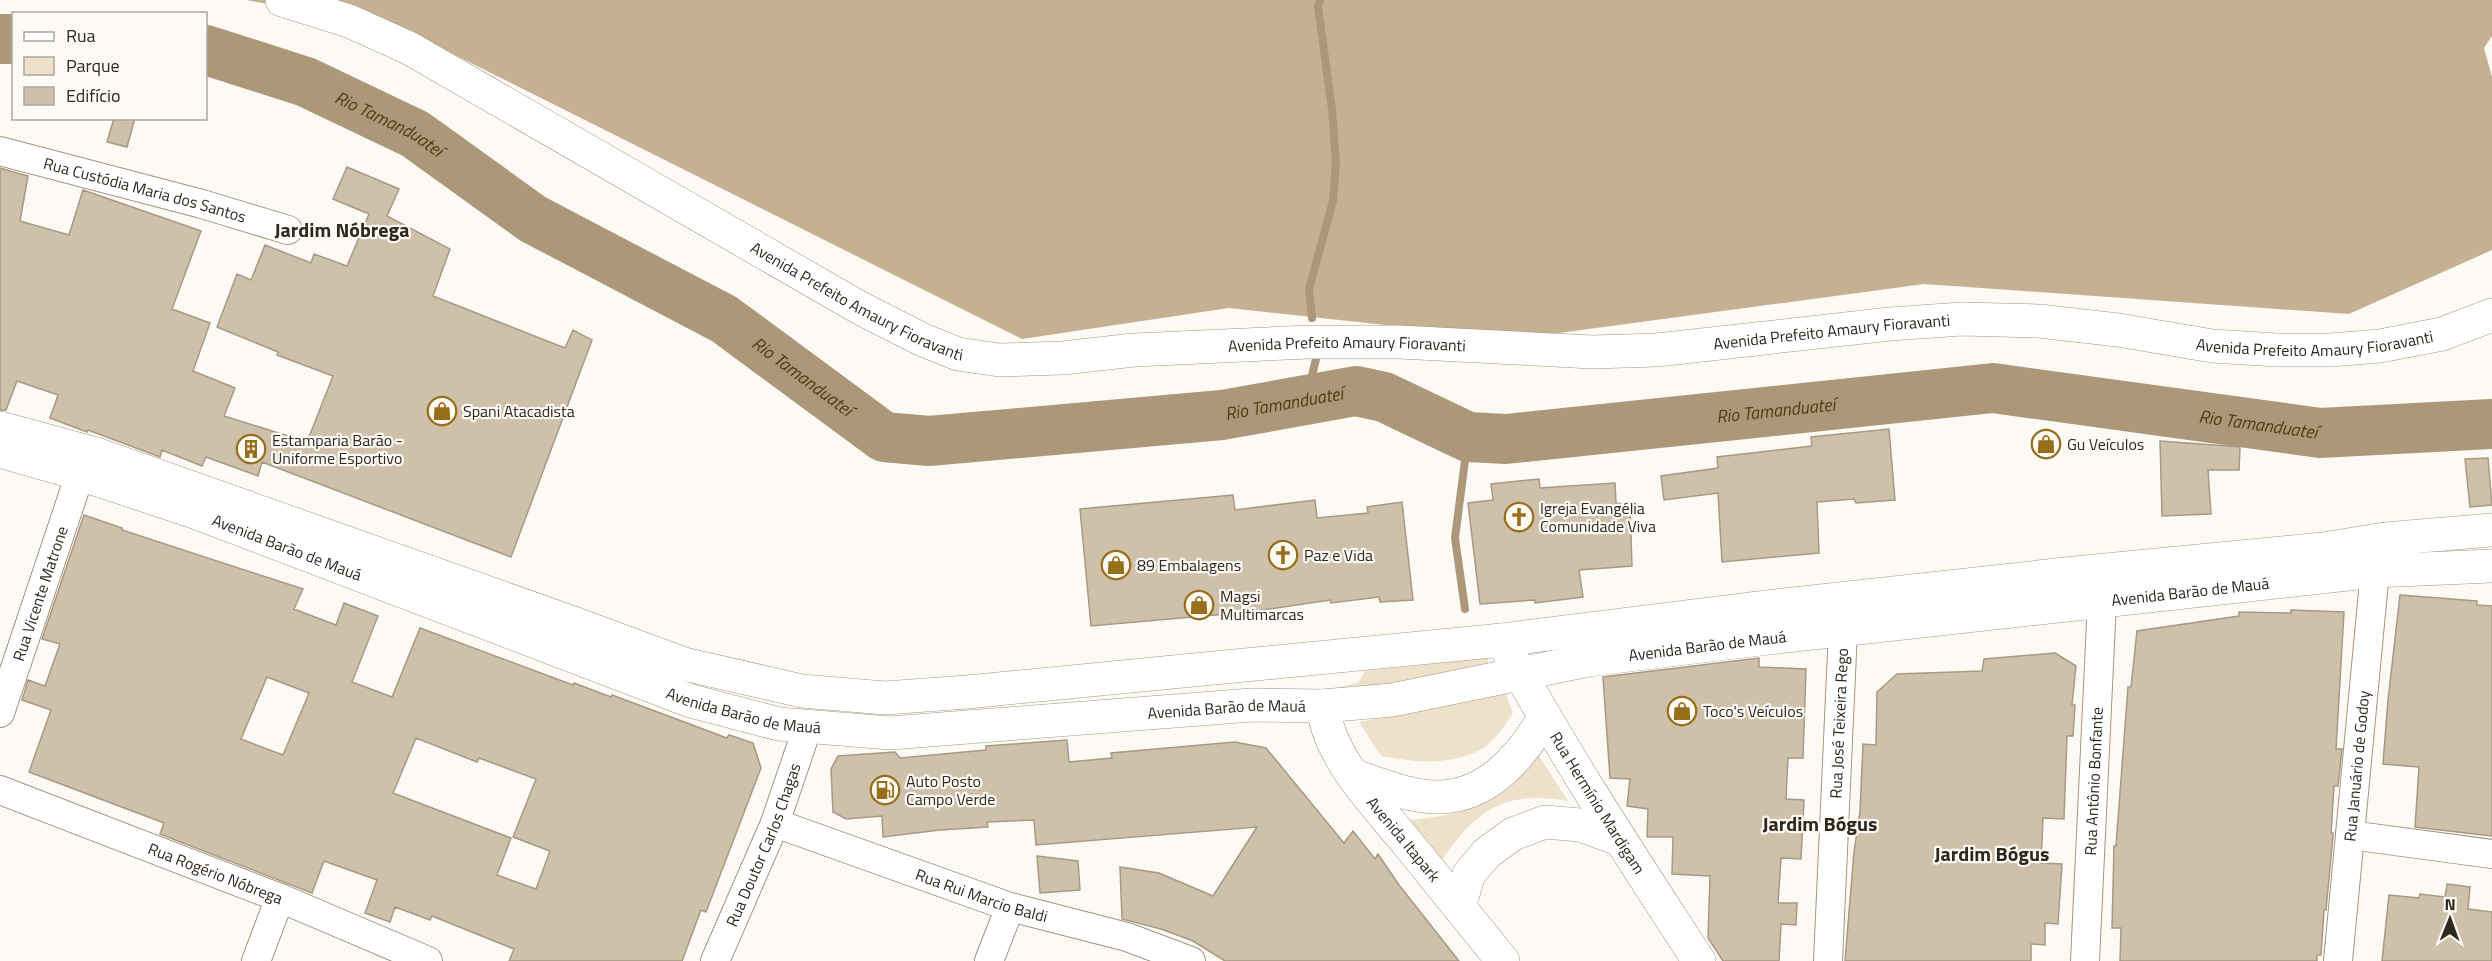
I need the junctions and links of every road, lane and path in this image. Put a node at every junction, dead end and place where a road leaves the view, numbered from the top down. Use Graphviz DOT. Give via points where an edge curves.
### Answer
graph roads {
  1 [pos="282,0"];
  2 [pos="0,151"];
  3 [pos="288,230"];
  4 [pos="2492,315"];
  5 [pos="0,428"];
  6 [pos="0,451"];
  7 [pos="80,474"];
  8 [pos="2492,530"];
  9 [pos="2492,566"];
  10 [pos="2375,571"];
  11 [pos="2102,601"];
  12 [pos="1843,630"];
  13 [pos="1502,640"];
  14 [pos="1423,647"];
  15 [pos="1519,673"];
  16 [pos="1323,706"];
  17 [pos="0,713"];
  18 [pos="1545,717"];
  19 [pos="808,726"];
  20 [pos="1354,776"];
  21 [pos="0,790"];
  22 [pos="775,823"];
  23 [pos="2350,835"];
  24 [pos="1619,838"];
  25 [pos="2492,854"];
  26 [pos="280,898"];
  27 [pos="1010,907"];
  28 [pos="1459,907"];
  29 [pos="256,961"];
  30 [pos="428,961"];
  31 [pos="715,961"];
  32 [pos="988,961"];
  33 [pos="1191,961"];
  34 [pos="1503,961"];
  35 [pos="1699,961"];
  36 [pos="1828,961"];
  37 [pos="2085,961"];
  38 [pos="2338,961"];
  1 -- 4 [label="main road, Avenida Prefeito Amaury Fioravanti" via="349,21 409,48 860,308 923,340 958,354 999,360 1309,342 1399,342 1548,351 1657,350 1890,324 1962,320 2050,322 2212,346 2331,350 2380,346 2442,334"];
  2 -- 3 [label="street, Rua Custódia Maria dos Santos"];
  5 -- 14 [label="main road, Avenida Barão de Mauá" via="99,455 684,664 802,691 885,698 944,694"];
  6 -- 7 [label="main road, Avenida Barão de Mauá"];
  7 -- 17 [label="street, Rua Vicente Matrone"];
  7 -- 19 [label="main road, Avenida Barão de Mauá" via="203,515 691,701 779,724"];
  8 -- 13 [label="main road, Avenida Barão de Mauá" via="2003,580"];
  9 -- 10 [label="main road, Avenida Barão de Mauá"];
  10 -- 11 [label="main road, Avenida Barão de Mauá"];
  10 -- 23 [label="street, Rua Januário de Godoy"];
  11 -- 12 [label="main road, Avenida Barão de Mauá"];
  11 -- 37 [label="street, Rua Antônio Bonfante"];
  12 -- 15 [label="main road, Avenida Barão de Mauá" via="1588,660"];
  12 -- 36 [label="street, Rua José Teixeira Rego"];
  13 -- 14 [label="main road, Avenida Barão de Mauá"];
  13 -- 15 [label="main road, Rua Hermínio Mardigam"];
  14 -- 16 [label="main road" via="1345,669 1327,690"];
  15 -- 16 [label="main road, Avenida Barão de Mauá" via="1392,700"];
  15 -- 18 [label="main road, Rua Hermínio Mardigam"];
  16 -- 19 [label="main road, Avenida Barão de Mauá" via="1252,705 890,733"];
  16 -- 20 [label="main road, Avenida Itapark" via="1331,739"];
  18 -- 20 [label="main road" via="1507,769 1480,786 1447,797 1413,795"];
  18 -- 24 [label="main road, Rua Hermínio Mardigam"];
  19 -- 22 [label="street, Rua Doutor Carlos Chagas"];
  20 -- 28 [label="main road, Avenida Itapark"];
  21 -- 26 [label="street, Rua Rogério Nóbrega"];
  22 -- 27 [label="street, Rua Rui Marcio Baldi"];
  22 -- 31 [label="street, Rua Doutor Carlos Chagas"];
  23 -- 25 [label="street"];
  23 -- 38 [label="street, Rua Januário de Godoy"];
  24 -- 28 [label="main road" via="1580,825 1545,822 1513,834 1469,874"];
  24 -- 35 [label="main road, Rua Hermínio Mardigam"];
  26 -- 29 [label="street"];
  26 -- 30 [label="street, Rua Rogério Nóbrega"];
  27 -- 32 [label="street"];
  27 -- 33 [label="street, Rua Rui Marcio Baldi" via="1127,937"];
  28 -- 34 [label="main road, Avenida Itapark"];
}
